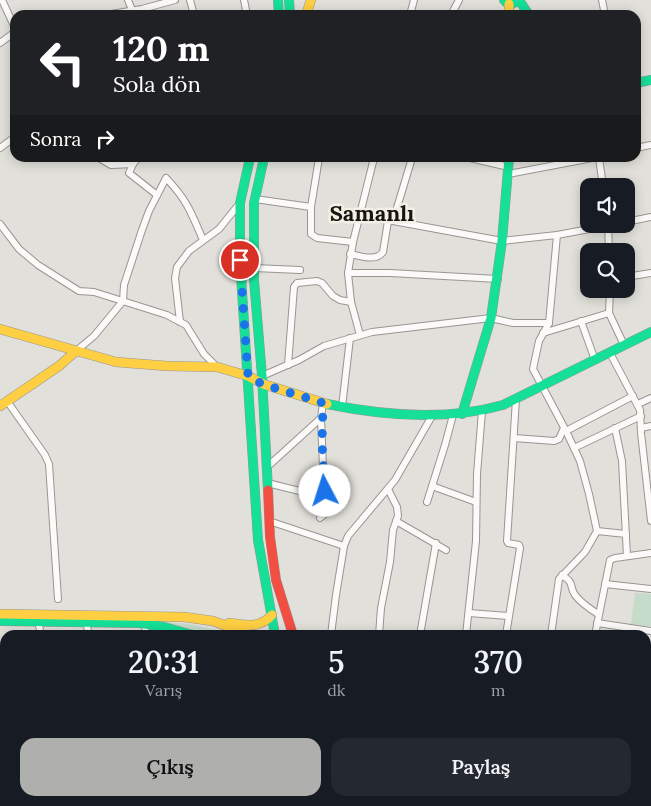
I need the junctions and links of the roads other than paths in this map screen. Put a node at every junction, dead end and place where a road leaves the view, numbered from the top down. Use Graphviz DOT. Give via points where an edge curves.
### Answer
graph roads {
  1 [pos="2,0"];
  2 [pos="175,0"];
  3 [pos="513,1"];
  4 [pos="147,10"];
  5 [pos="523,10"];
  6 [pos="10,17"];
  7 [pos="106,162"];
  8 [pos="249,162"];
  9 [pos="263,162"];
  10 [pos="318,162"];
  11 [pos="373,162"];
  12 [pos="411,162"];
  13 [pos="490,162"];
  14 [pos="550,162"];
  15 [pos="600,162"];
  16 [pos="133,164"];
  17 [pos="509,166"];
  18 [pos="602,178"];
  19 [pos="157,195"];
  20 [pos="255,199"];
  21 [pos="240,203"];
  22 [pos="311,207"];
  23 [pos="360,216"];
  24 [pos="651,217"];
  25 [pos="635,220"];
  26 [pos="390,221"];
  27 [pos="0,224"];
  28 [pos="580,229"];
  29 [pos="557,234"];
  30 [pos="202,240"];
  31 [pos="502,241"];
  32 [pos="353,242"];
  33 [pos="350,254"];
  34 [pos="254,268"];
  35 [pos="300,270"];
  36 [pos="348,273"];
  37 [pos="651,273"];
  38 [pos="635,276"];
  39 [pos="498,278"];
  40 [pos="610,298"];
  41 [pos="123,301"];
  42 [pos="351,302"];
  43 [pos="610,313"];
  44 [pos="491,318"];
  45 [pos="581,321"];
  46 [pos="180,322"];
  47 [pos="549,322"];
  48 [pos="0,329"];
  49 [pos="651,332"];
  50 [pos="544,333"];
  51 [pos="360,335"];
  52 [pos="350,338"];
  53 [pos="624,345"];
  54 [pos="76,351"];
  55 [pos="610,353"];
  56 [pos="595,360"];
  57 [pos="288,365"];
  58 [pos="217,367"];
  59 [pos="248,376"];
  60 [pos="262,380"];
  61 [pos="542,386"];
  62 [pos="634,396"];
  63 [pos="651,398"];
  64 [pos="516,399"];
  65 [pos="323,403"];
  66 [pos="4,404"];
  67 [pos="638,404"];
  68 [pos="342,407"];
  69 [pos="482,411"];
  70 [pos="457,415"];
  71 [pos="432,416"];
  72 [pos="641,416"];
  73 [pos="321,418"];
  74 [pos="651,426"];
  75 [pos="615,428"];
  76 [pos="641,428"];
  77 [pos="565,430"];
  78 [pos="514,438"];
  79 [pos="574,448"];
  80 [pos="266,468"];
  81 [pos="649,481"];
  82 [pos="267,483"];
  83 [pos="432,486"];
  84 [pos="388,489"];
  85 [pos="324,493"];
  86 [pos="427,502"];
  87 [pos="476,502"];
  88 [pos="320,518"];
  89 [pos="268,521"];
  90 [pos="396,521"];
  91 [pos="651,521"];
  92 [pos="597,531"];
  93 [pos="626,534"];
  94 [pos="436,543"];
  95 [pos="344,546"];
  96 [pos="446,550"];
  97 [pos="651,553"];
  98 [pos="627,556"];
  99 [pos="562,575"];
  100 [pos="605,584"];
  101 [pos="651,590"];
  102 [pos="58,598"];
  103 [pos="469,613"];
  104 [pos="0,614"];
  105 [pos="598,614"];
  106 [pos="272,615"];
  107 [pos="508,616"];
  108 [pos="0,621"];
  109 [pos="38,621"];
  110 [pos="213,621"];
  111 [pos="86,622"];
  112 [pos="597,623"];
  113 [pos="146,624"];
  114 [pos="40,630"];
  115 [pos="88,630"];
  116 [pos="145,630"];
  117 [pos="175,630"];
  118 [pos="237,630"];
  119 [pos="274,630"];
  120 [pos="291,630"];
  121 [pos="332,630"];
  122 [pos="379,630"];
  123 [pos="421,630"];
  124 [pos="467,630"];
  125 [pos="507,630"];
  126 [pos="552,630"];
  127 [pos="596,630"];
  128 [pos="644,630"];
  1 -- 6 [label="street"];
  2 -- 4 [label="street"];
  3 -- 5 [label="main road"];
  7 -- 16 [label="street" via="111,165"];
  8 -- 21 [label="main road"];
  9 -- 20 [label="main road"];
  10 -- 22 [label="street"];
  11 -- 23 [label="street"];
  12 -- 26 [label="street"];
  13 -- 17 [label="street"];
  14 -- 17 [label="street"];
  15 -- 18 [label="street"];
  16 -- 19 [label="street" via="129,173"];
  17 -- 31 [label="main road"];
  19 -- 30 [label="street" via="166,178 188,205"];
  19 -- 41 [label="street" via="128,270"];
  20 -- 22 [label="street"];
  20 -- 34 [label="main road"];
  21 -- 30 [label="street" via="219,229"];
  21 -- 59 [label="main road" via="240,260"];
  22 -- 32 [label="street" via="310,230 313,236"];
  23 -- 26 [label="street"];
  23 -- 32 [label="street"];
  24 -- 25 [label="street"];
  26 -- 31 [label="street"];
  26 -- 33 [label="street" via="381,255 374,258"];
  27 -- 41 [label="street" via="19,249 61,280 79,291"];
  28 -- 29 [label="street"];
  29 -- 31 [label="street"];
  29 -- 47 [label="street"];
  30 -- 46 [label="street" via="177,267 175,278"];
  31 -- 39 [label="main road"];
  32 -- 33 [label="street"];
  33 -- 36 [label="street"];
  34 -- 35 [label="street"];
  34 -- 60 [label="main road"];
  36 -- 39 [label="street"];
  36 -- 42 [label="street"];
  37 -- 38 [label="street"];
  39 -- 44 [label="main road"];
  40 -- 43 [label="street"];
  41 -- 46 [label="street"];
  41 -- 54 [label="street" via="94,336"];
  42 -- 51 [label="street"];
  42 -- 57 [label="street" via="332,296 317,281 297,283"];
  43 -- 45 [label="street"];
  43 -- 53 [label="street"];
  44 -- 47 [label="street" via="513,323"];
  44 -- 51 [label="street"];
  44 -- 70 [label="main road"];
  45 -- 50 [label="street"];
  45 -- 56 [label="street"];
  46 -- 58 [label="street" via="186,325 204,354"];
  47 -- 50 [label="street"];
  48 -- 54 [label="main road"];
  49 -- 53 [label="main road"];
  50 -- 61 [label="street" via="533,365"];
  51 -- 52 [label="street"];
  52 -- 57 [label="street" via="324,346"];
  52 -- 68 [label="street"];
  53 -- 55 [label="main road"];
  54 -- 58 [label="main road" via="116,362"];
  54 -- 66 [label="main road"];
  55 -- 56 [label="main road"];
  55 -- 62 [label="street"];
  56 -- 61 [label="main road"];
  57 -- 60 [label="street"];
  58 -- 59 [label="main road"];
  59 -- 60 [label="main road"];
  59 -- 106 [label="main road" via="258,540"];
  60 -- 65 [label="main road"];
  60 -- 80 [label="main road"];
  61 -- 64 [label="main road"];
  61 -- 77 [label="street"];
  62 -- 67 [label="street"];
  62 -- 77 [label="street"];
  63 -- 67 [label="street"];
  64 -- 69 [label="main road"];
  64 -- 78 [label="street"];
  65 -- 68 [label="main road"];
  65 -- 73 [label="street"];
  66 -- 102 [label="street" via="45,455 48,464"];
  67 -- 72 [label="street"];
  68 -- 71 [label="main road"];
  69 -- 70 [label="main road"];
  69 -- 87 [label="street"];
  70 -- 71 [label="main road"];
  70 -- 83 [label="street"];
  71 -- 84 [label="street"];
  72 -- 75 [label="street"];
  72 -- 76 [label="street"];
  73 -- 80 [label="street"];
  73 -- 85 [label="street"];
  74 -- 76 [label="street"];
  75 -- 79 [label="street"];
  75 -- 93 [label="street" via="622,454"];
  76 -- 81 [label="street"];
  77 -- 78 [label="street" via="554,441"];
  77 -- 79 [label="street"];
  78 -- 107 [label="street" via="507,541 520,548"];
  79 -- 92 [label="street"];
  80 -- 82 [label="main road"];
  81 -- 91 [label="street"];
  82 -- 85 [label="street" via="316,495"];
  82 -- 89 [label="main road"];
  83 -- 86 [label="street"];
  83 -- 87 [label="street"];
  84 -- 90 [label="street" via="397,507"];
  84 -- 95 [label="street" via="350,531"];
  85 -- 88 [label="street" via="326,514"];
  87 -- 103 [label="street"];
  89 -- 95 [label="street"];
  89 -- 120 [label="main road" via="276,580"];
  90 -- 94 [label="street"];
  90 -- 122 [label="street" via="392,530"];
  92 -- 93 [label="street"];
  92 -- 99 [label="street" via="585,552"];
  93 -- 98 [label="street"];
  94 -- 96 [label="street"];
  94 -- 123 [label="street"];
  95 -- 121 [label="street"];
  97 -- 98 [label="street"];
  98 -- 100 [label="street" via="610,560"];
  99 -- 105 [label="street" via="571,582 574,593 582,602"];
  99 -- 126 [label="street" via="557,585"];
  100 -- 101 [label="street"];
  100 -- 105 [label="street"];
  103 -- 107 [label="street"];
  103 -- 124 [label="street"];
  104 -- 110 [label="main road" via="143,615"];
  105 -- 112 [label="street"];
  106 -- 110 [label="main road" via="262,625 254,626"];
  106 -- 119 [label="main road"];
  107 -- 125 [label="street"];
  108 -- 109 [label="main road"];
  109 -- 111 [label="main road"];
  109 -- 114 [label="street"];
  110 -- 118 [label="main road"];
  111 -- 113 [label="main road"];
  111 -- 115 [label="street"];
  112 -- 127 [label="street"];
  112 -- 128 [label="street"];
  113 -- 116 [label="street"];
  113 -- 117 [label="main road"];
}
